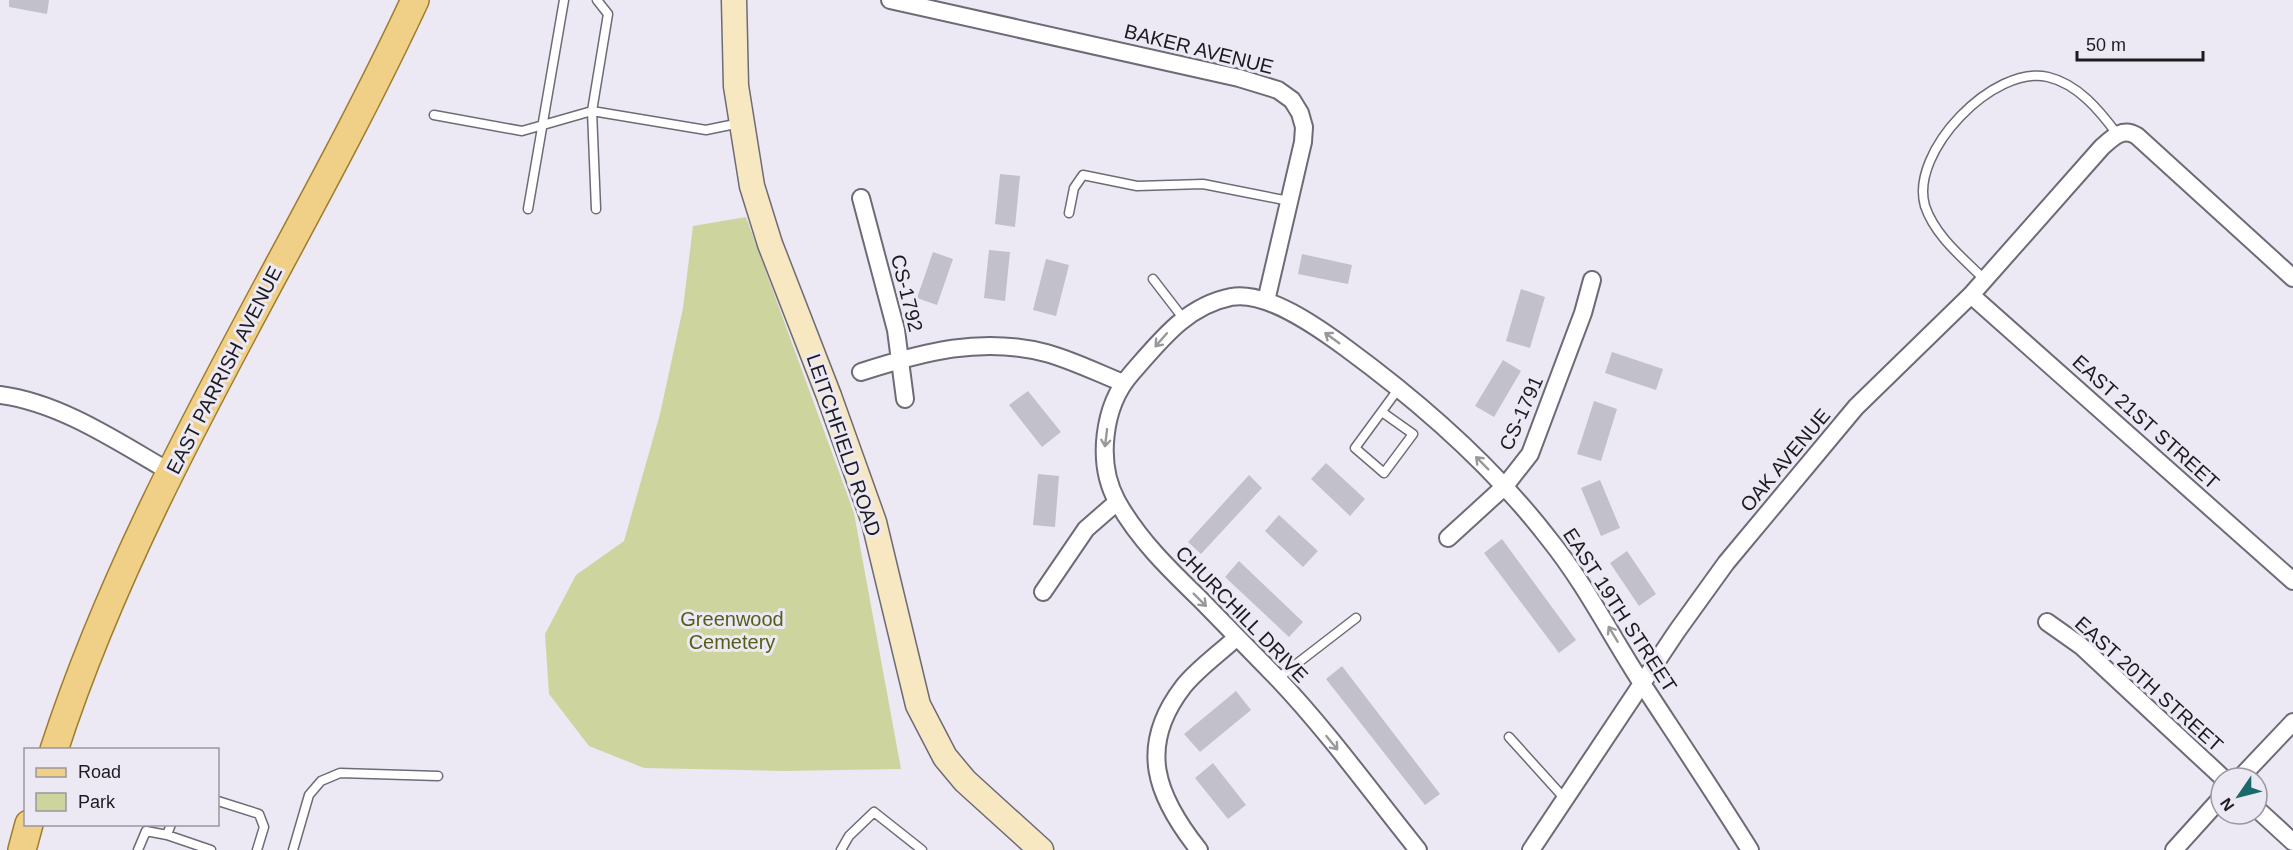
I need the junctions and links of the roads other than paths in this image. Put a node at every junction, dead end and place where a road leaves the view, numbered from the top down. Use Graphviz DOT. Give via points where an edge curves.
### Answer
graph roads {
  1 [pos="415,0"];
  2 [pos="564,0"];
  3 [pos="597,0"];
  4 [pos="734,0"];
  5 [pos="890,0"];
  6 [pos="592,111"];
  7 [pos="434,115"];
  8 [pos="741,123"];
  9 [pos="541,127"];
  10 [pos="2117,134"];
  11 [pos="861,198"];
  12 [pos="1289,201"];
  13 [pos="528,209"];
  14 [pos="596,209"];
  15 [pos="1069,213"];
  16 [pos="2293,278"];
  17 [pos="1153,279"];
  18 [pos="1592,280"];
  19 [pos="1985,280"];
  20 [pos="1971,295"];
  21 [pos="1266,300"];
  22 [pos="1183,318"];
  23 [pos="900,359"];
  24 [pos="861,372"];
  25 [pos="1123,383"];
  26 [pos="1399,388"];
  27 [pos="0,395"];
  28 [pos="905,399"];
  29 [pos="1382,412"];
  30 [pos="170,472"];
  31 [pos="1505,486"];
  32 [pos="1117,502"];
  33 [pos="1448,538"];
  34 [pos="2293,581"];
  35 [pos="1043,592"];
  36 [pos="1356,618"];
  37 [pos="2047,622"];
  38 [pos="1237,637"];
  39 [pos="1277,679"];
  40 [pos="1642,684"];
  41 [pos="2293,722"];
  42 [pos="1509,737"];
  43 [pos="55,748"];
  44 [pos="2210,766"];
  45 [pos="2251,766"];
  46 [pos="438,776"];
  47 [pos="1565,799"];
  48 [pos="219,801"];
  49 [pos="2209,811"];
  50 [pos="2269,820"];
  51 [pos="29,826"];
  52 [pos="171,826"];
  53 [pos="167,835"];
  54 [pos="2293,842"];
  55 [pos="22,850"];
  56 [pos="138,850"];
  57 [pos="211,850"];
  58 [pos="257,850"];
  59 [pos="293,850"];
  60 [pos="841,850"];
  61 [pos="922,850"];
  62 [pos="1041,850"];
  63 [pos="1199,850"];
  64 [pos="1418,850"];
  65 [pos="1531,850"];
  66 [pos="1750,850"];
  67 [pos="2174,850"];
  1 -- 30 [label="main road, EAST PARRISH AVENUE"];
  2 -- 9 [label="lane"];
  3 -- 6 [label="lane" via="608,14"];
  4 -- 8 [label="street, LEITCHFIELD ROAD"];
  5 -- 12 [label="street, BAKER AVENUE" via="1278,90 1292,100 1304,127"];
  6 -- 8 [label="lane" via="706,130"];
  6 -- 9 [label="lane"];
  6 -- 14 [label="lane"];
  7 -- 9 [label="lane" via="522,131"];
  8 -- 62 [label="street, LEITCHFIELD ROAD" via="752,186 770,244 874,522 918,705 945,757 965,781"];
  9 -- 13 [label="lane"];
  10 -- 16 [label="street" via="2124,131 2138,136"];
  10 -- 19 [label="street, OAK AVENUE"];
  10 -- 19 [label="lane" via="2079,93 2049,77 2031,75 2012,79 1991,91 1949,129 1927,168 1922,188 1925,203 1939,231"];
  11 -- 23 [label="street, CS-1792"];
  12 -- 15 [label="lane" via="1203,184 1137,186 1083,175 1074,188"];
  12 -- 21 [label="street, BAKER AVENUE"];
  17 -- 22 [label="lane"];
  18 -- 31 [label="street, CS-1791" via="1530,454"];
  19 -- 20 [label="street, OAK AVENUE"];
  20 -- 34 [label="street, EAST 21ST STREET"];
  20 -- 40 [label="street, OAK AVENUE" via="1856,407 1726,563"];
  21 -- 22 [label="street, EAST 19TH STREET" via="1231,297"];
  26 -- 21 [label="street, EAST 19TH STREET, one-way" via="1322,331"];
  22 -- 25 [label="street, EAST 19TH STREET, one-way"];
  23 -- 24 [label="street"];
  23 -- 25 [label="street" via="946,348 1006,345 1047,353"];
  23 -- 28 [label="street, CS-1792"];
  25 -- 32 [label="street, CHURCHILL DRIVE, one-way" via="1112,407 1105,450 1108,478"];
  26 -- 29 [label="lane"];
  31 -- 26 [label="street, EAST 19TH STREET, one-way"];
  27 -- 30 [label="street" via="62,413"];
  29 -- 29 [label="lane" via="1355,448 1384,473 1413,434"];
  30 -- 43 [label="main road, EAST PARRISH AVENUE" via="101,625"];
  31 -- 33 [label="street, CS-1791"];
  40 -- 31 [label="street, EAST 19TH STREET, one-way" via="1588,592"];
  32 -- 35 [label="street" via="1086,529"];
  32 -- 38 [label="street, CHURCHILL DRIVE, one-way" via="1151,550"];
  36 -- 39 [label="lane"];
  37 -- 44 [label="street, EAST 20TH STREET" via="2081,646"];
  38 -- 39 [label="street, CHURCHILL DRIVE"];
  38 -- 63 [label="street" via="1184,686 1168,710 1157,742 1162,794"];
  39 -- 64 [label="street, CHURCHILL DRIVE, one-way"];
  40 -- 47 [label="street, OAK AVENUE"];
  40 -- 66 [label="street, EAST 19TH STREET"];
  41 -- 45 [label="street"];
  42 -- 47 [label="lane"];
  46 -- 59 [label="lane" via="340,773 321,781 309,795"];
  47 -- 65 [label="street, OAK AVENUE"];
  48 -- 58 [label="lane" via="259,814 264,827"];
  49 -- 67 [label="street"];
  50 -- 54 [label="street"];
  51 -- 55 [label="main road"];
  52 -- 53 [label="lane"];
  53 -- 56 [label="lane" via="146,831"];
  53 -- 57 [label="lane"];
  60 -- 61 [label="lane" via="849,836 874,812"];
}
